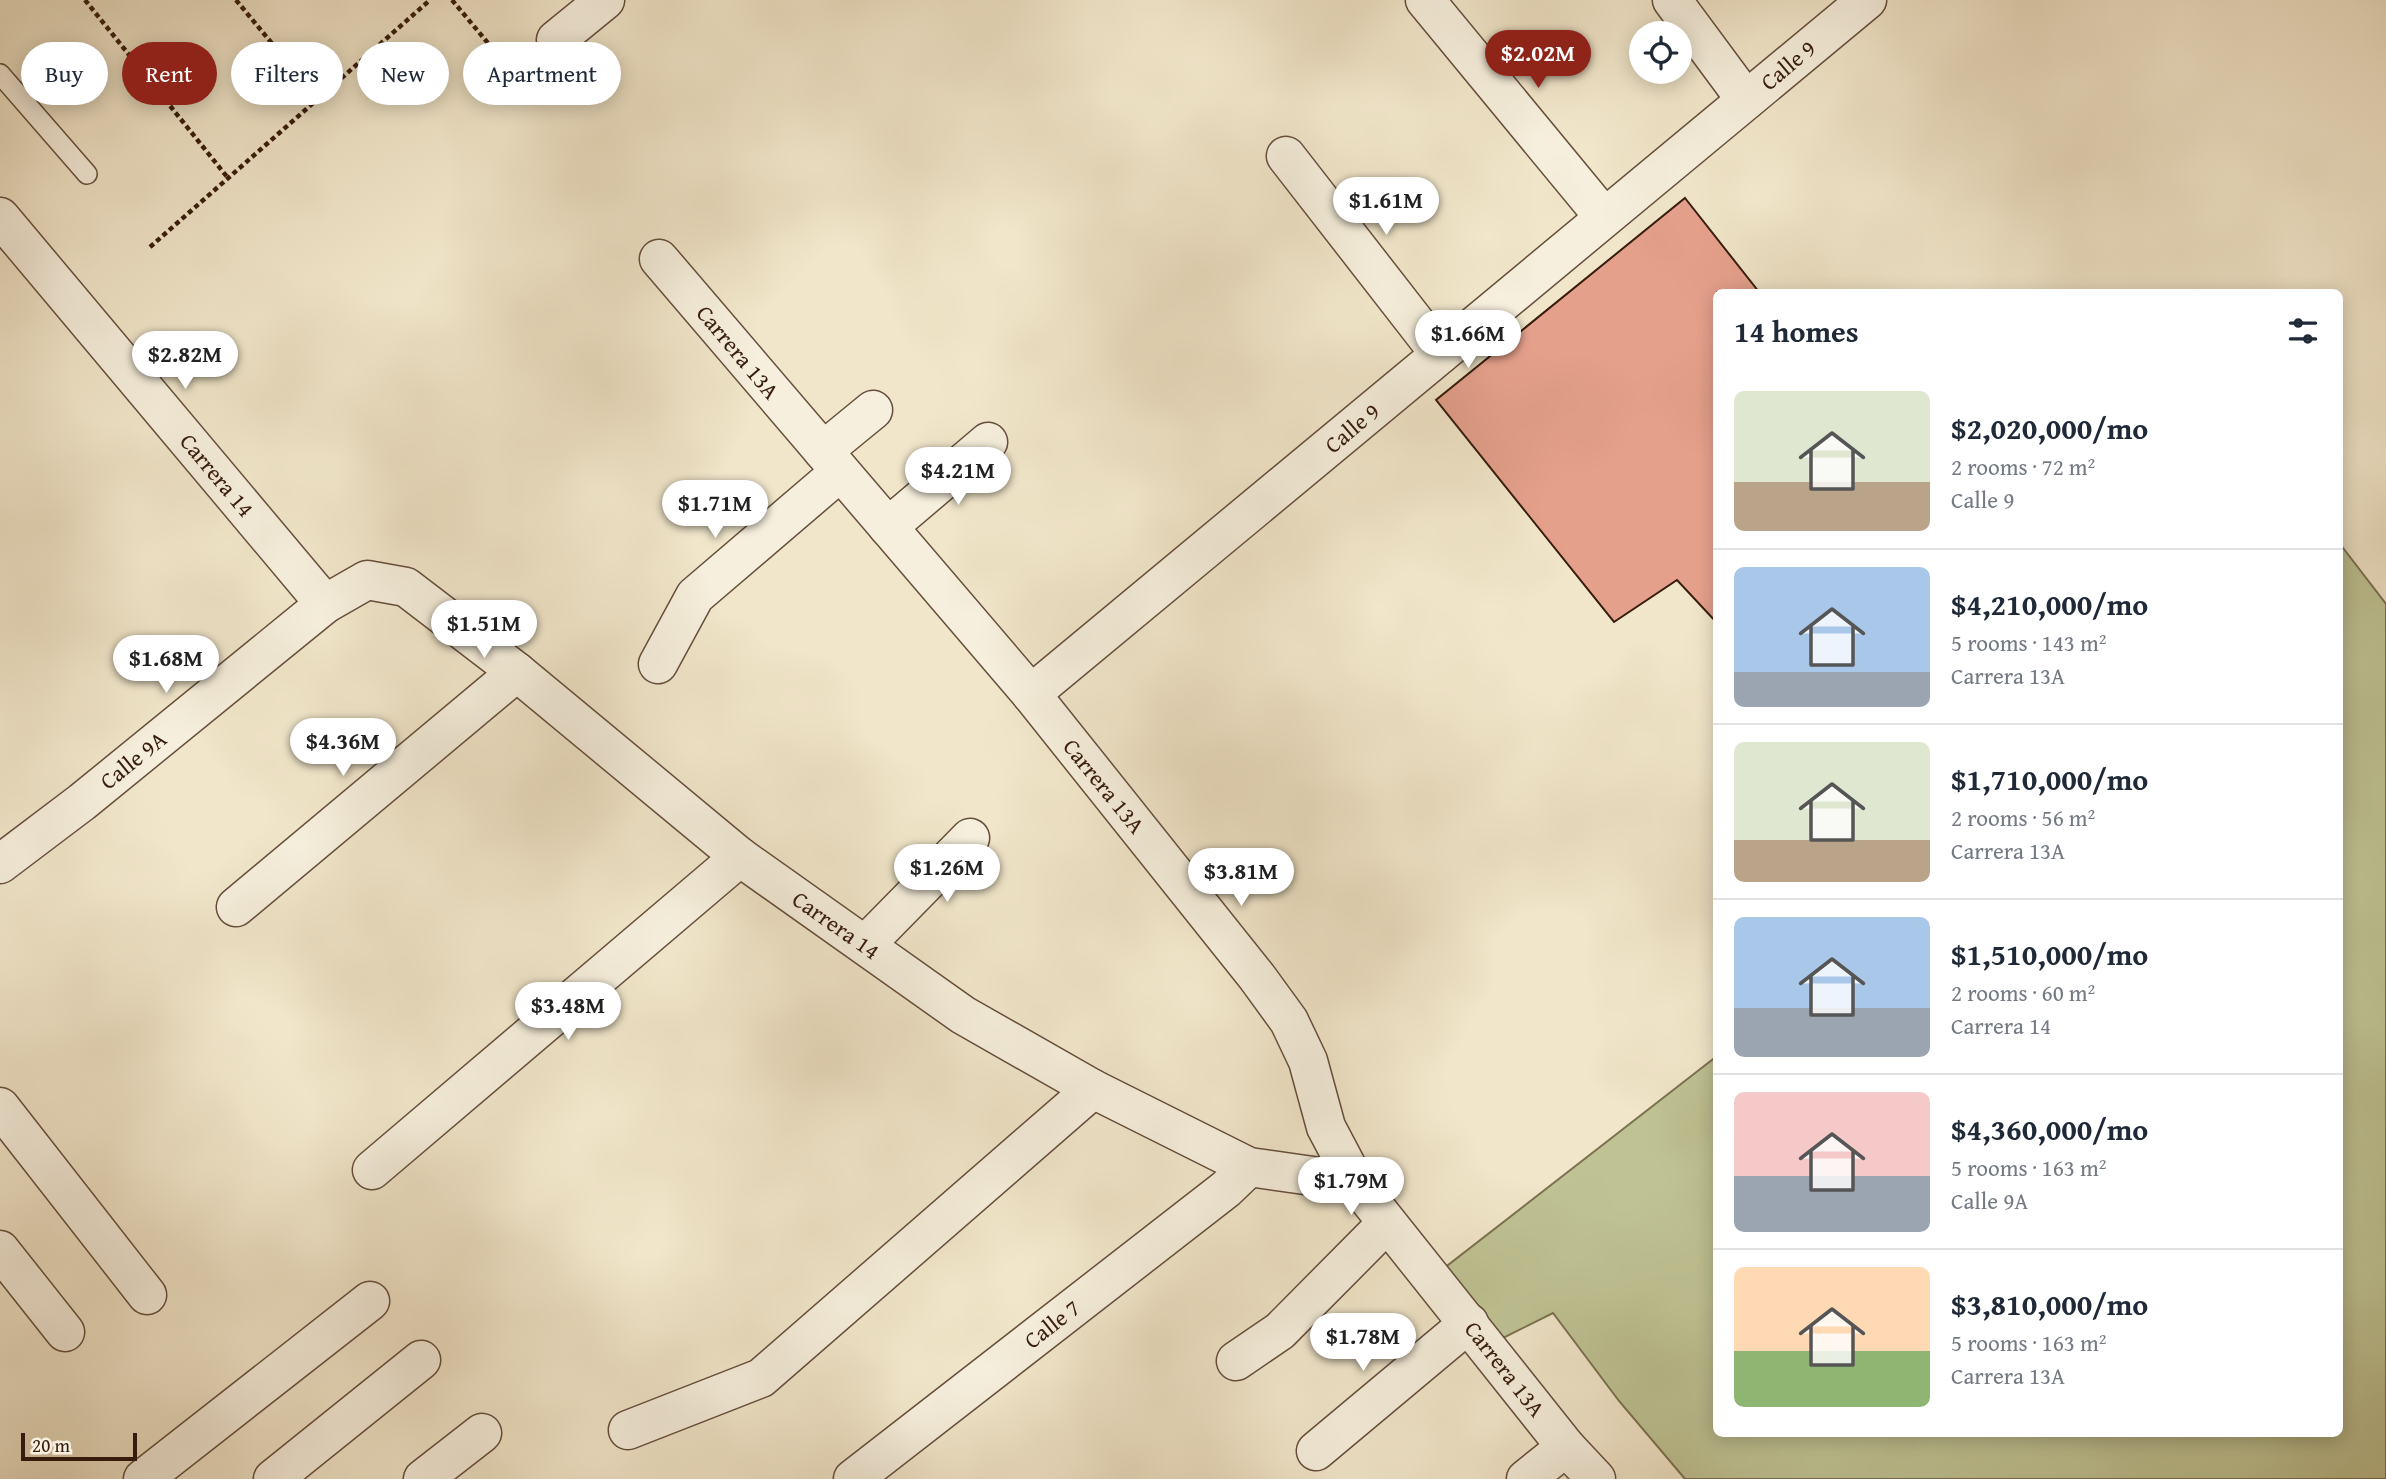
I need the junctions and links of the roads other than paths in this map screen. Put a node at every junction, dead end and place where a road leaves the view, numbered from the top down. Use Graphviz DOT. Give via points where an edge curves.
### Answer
graph roads {
  1 [pos="605,0"];
  2 [pos="1425,0"];
  3 [pos="1672,0"];
  4 [pos="1867,0"];
  5 [pos="556,40"];
  6 [pos="0,74"];
  7 [pos="1746,100"];
  8 [pos="1286,156"];
  9 [pos="88,174"];
  10 [pos="0,217"];
  11 [pos="1604,218"];
  12 [pos="659,259"];
  13 [pos="1440,354"];
  14 [pos="873,410"];
  15 [pos="988,442"];
  16 [pos="832,461"];
  17 [pos="888,527"];
  18 [pos="367,580"];
  19 [pos="325,604"];
  20 [pos="658,664"];
  21 [pos="517,672"];
  22 [pos="1031,694"];
  23 [pos="970,838"];
  24 [pos="740,858"];
  25 [pos="0,864"];
  26 [pos="236,907"];
  27 [pos="864,945"];
  28 [pos="1093,1089"];
  29 [pos="0,1107"];
  30 [pos="1249,1167"];
  31 [pos="372,1170"];
  32 [pos="1355,1182"];
  33 [pos="1386,1224"];
  34 [pos="0,1250"];
  35 [pos="147,1295"];
  36 [pos="370,1301"];
  37 [pos="1469,1323"];
  38 [pos="65,1332"];
  39 [pos="421,1360"];
  40 [pos="1236,1361"];
  41 [pos="628,1430"];
  42 [pos="482,1433"];
  43 [pos="1566,1447"];
  44 [pos="1316,1451"];
  45 [pos="144,1479"];
  46 [pos="273,1479"];
  47 [pos="423,1479"];
  48 [pos="853,1479"];
  49 [pos="1526,1479"];
  50 [pos="1596,1479"];
  1 -- 5 [label="street"];
  2 -- 11 [label="street"];
  3 -- 7 [label="street"];
  4 -- 7 [label="street, Calle 9"];
  6 -- 9 [label="lane"];
  7 -- 11 [label="street, Calle 9"];
  8 -- 13 [label="street"];
  10 -- 19 [label="street, Carrera 14"];
  11 -- 13 [label="street, Calle 9"];
  12 -- 16 [label="street, Carrera 13A"];
  13 -- 22 [label="street, Calle 9"];
  14 -- 16 [label="street"];
  15 -- 17 [label="street"];
  16 -- 17 [label="street, Carrera 13A"];
  16 -- 20 [label="street" via="695,596"];
  17 -- 22 [label="street, Carrera 13A"];
  18 -- 19 [label="street, Calle 9A"];
  18 -- 21 [label="street, Carrera 14" via="406,587"];
  19 -- 25 [label="street, Calle 9A"];
  21 -- 24 [label="street, Carrera 14"];
  21 -- 26 [label="street"];
  22 -- 32 [label="street, Carrera 13A" via="1289,1021 1308,1061 1326,1127"];
  23 -- 27 [label="street"];
  24 -- 27 [label="street, Carrera 14"];
  24 -- 31 [label="street"];
  27 -- 28 [label="street, Carrera 14" via="963,1015"];
  28 -- 30 [label="street, Carrera 14"];
  28 -- 41 [label="street" via="761,1378"];
  29 -- 35 [label="street"];
  30 -- 32 [label="street, Carrera 14"];
  30 -- 48 [label="street, Calle 7"];
  32 -- 33 [label="street, Carrera 13A"];
  33 -- 37 [label="street, Carrera 13A"];
  33 -- 40 [label="street" via="1280,1331"];
  34 -- 38 [label="street"];
  36 -- 45 [label="street"];
  37 -- 43 [label="street, Carrera 13A"];
  37 -- 44 [label="street"];
  39 -- 46 [label="street"];
  42 -- 47 [label="street"];
  43 -- 49 [label="street"];
  43 -- 50 [label="street, Carrera 13A"];
}
